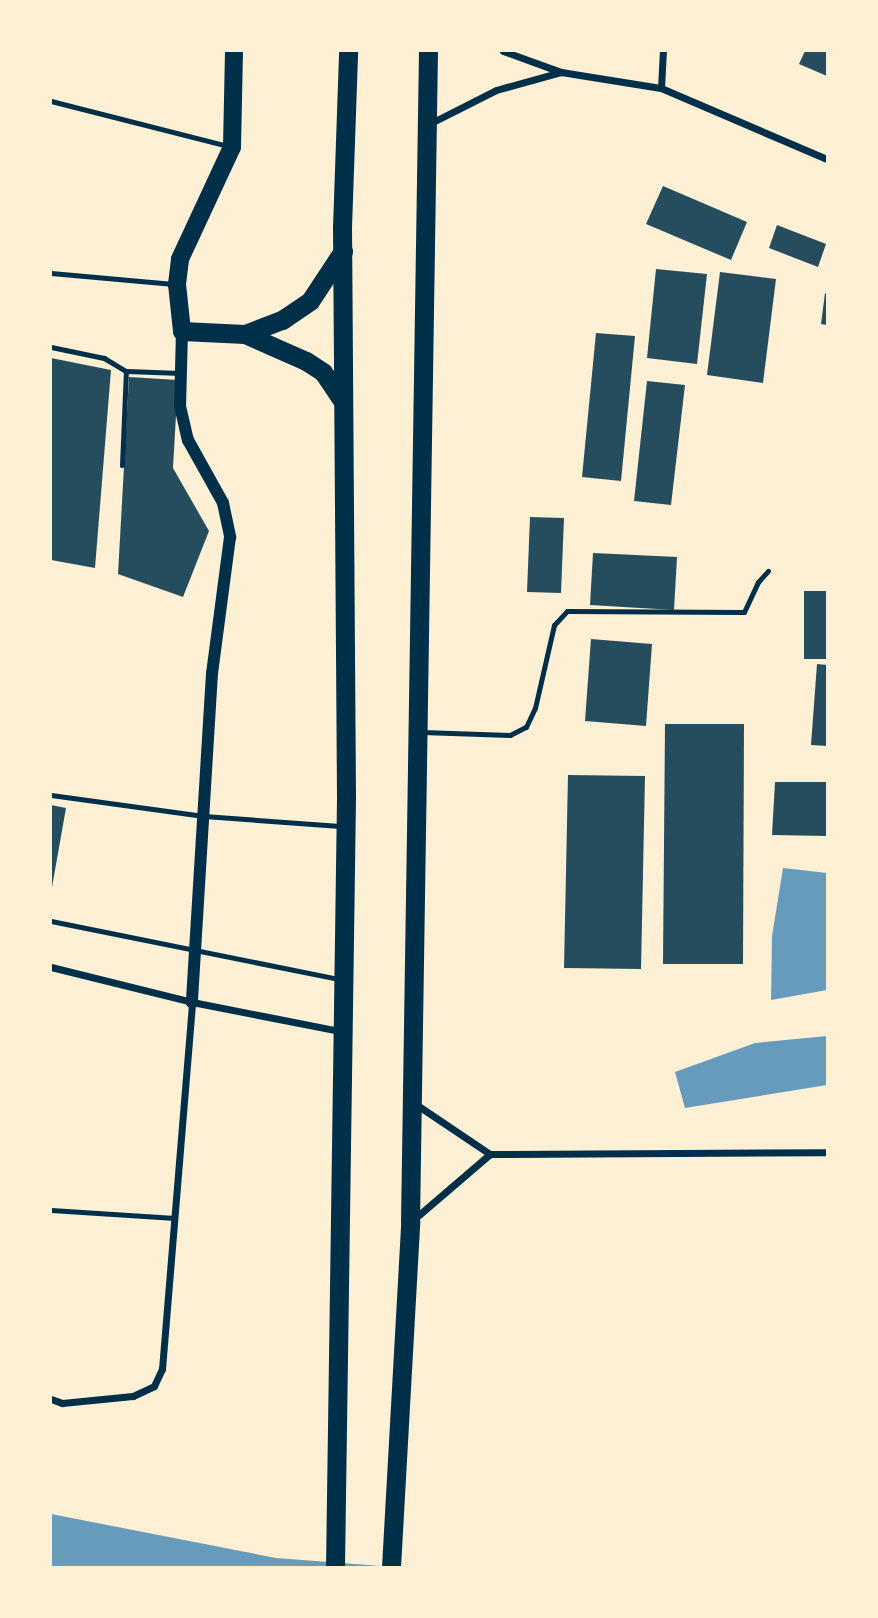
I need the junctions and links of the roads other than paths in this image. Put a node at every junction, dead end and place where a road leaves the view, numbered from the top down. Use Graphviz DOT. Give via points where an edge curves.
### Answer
graph roads {
  1 [pos="234,51"];
  2 [pos="348,51"];
  3 [pos="428,51"];
  4 [pos="503,51"];
  5 [pos="663,51"];
  6 [pos="561,72"];
  7 [pos="661,88"];
  8 [pos="51,101"];
  9 [pos="427,125"];
  10 [pos="232,147"];
  11 [pos="827,159"];
  12 [pos="343,251"];
  13 [pos="51,273"];
  14 [pos="177,284"];
  15 [pos="182,331"];
  16 [pos="245,334"];
  17 [pos="51,347"];
  18 [pos="126,371"];
  19 [pos="181,373"];
  20 [pos="342,400"];
  21 [pos="122,465"];
  22 [pos="768,571"];
  23 [pos="416,732"];
  24 [pos="51,795"];
  25 [pos="204,816"];
  26 [pos="345,827"];
  27 [pos="51,920"];
  28 [pos="195,953"];
  29 [pos="51,967"];
  30 [pos="342,979"];
  31 [pos="192,1002"];
  32 [pos="341,1031"];
  33 [pos="410,1101"];
  34 [pos="827,1152"];
  35 [pos="490,1154"];
  36 [pos="51,1210"];
  37 [pos="175,1218"];
  38 [pos="410,1222"];
  39 [pos="51,1399"];
  40 [pos="335,1567"];
  41 [pos="391,1567"];
  1 -- 10 [label="main road"];
  2 -- 12 [label="highway"];
  3 -- 9 [label="highway"];
  4 -- 6 [label="street"];
  5 -- 7 [label="street"];
  6 -- 7 [label="street"];
  6 -- 9 [label="street" via="496,90"];
  7 -- 11 [label="street"];
  8 -- 10 [label="lane"];
  9 -- 23 [label="highway"];
  10 -- 14 [label="main road" via="180,258"];
  12 -- 16 [label="highway" via="310,301 282,320"];
  12 -- 20 [label="highway"];
  13 -- 14 [label="lane"];
  14 -- 15 [label="main road"];
  15 -- 16 [label="highway"];
  15 -- 19 [label="street"];
  16 -- 20 [label="highway" via="323,372"];
  17 -- 18 [label="lane" via="104,358"];
  18 -- 19 [label="lane"];
  18 -- 21 [label="lane"];
  19 -- 25 [label="street" via="180,406 188,440 223,503 230,537 212,673"];
  20 -- 26 [label="highway"];
  22 -- 23 [label="lane" via="744,612 567,611 554,625 535,708 526,727 510,736"];
  23 -- 33 [label="highway"];
  24 -- 25 [label="lane"];
  25 -- 26 [label="lane"];
  25 -- 28 [label="street"];
  26 -- 30 [label="highway"];
  27 -- 28 [label="lane"];
  28 -- 30 [label="lane"];
  28 -- 31 [label="street"];
  29 -- 31 [label="street"];
  30 -- 32 [label="highway"];
  31 -- 32 [label="street"];
  31 -- 37 [label="street"];
  32 -- 40 [label="highway"];
  33 -- 35 [label="street"];
  33 -- 38 [label="highway"];
  34 -- 35 [label="street"];
  35 -- 38 [label="street"];
  36 -- 37 [label="lane"];
  37 -- 39 [label="street" via="162,1369 154,1386 133,1396 62,1403"];
  38 -- 41 [label="highway"];
}
